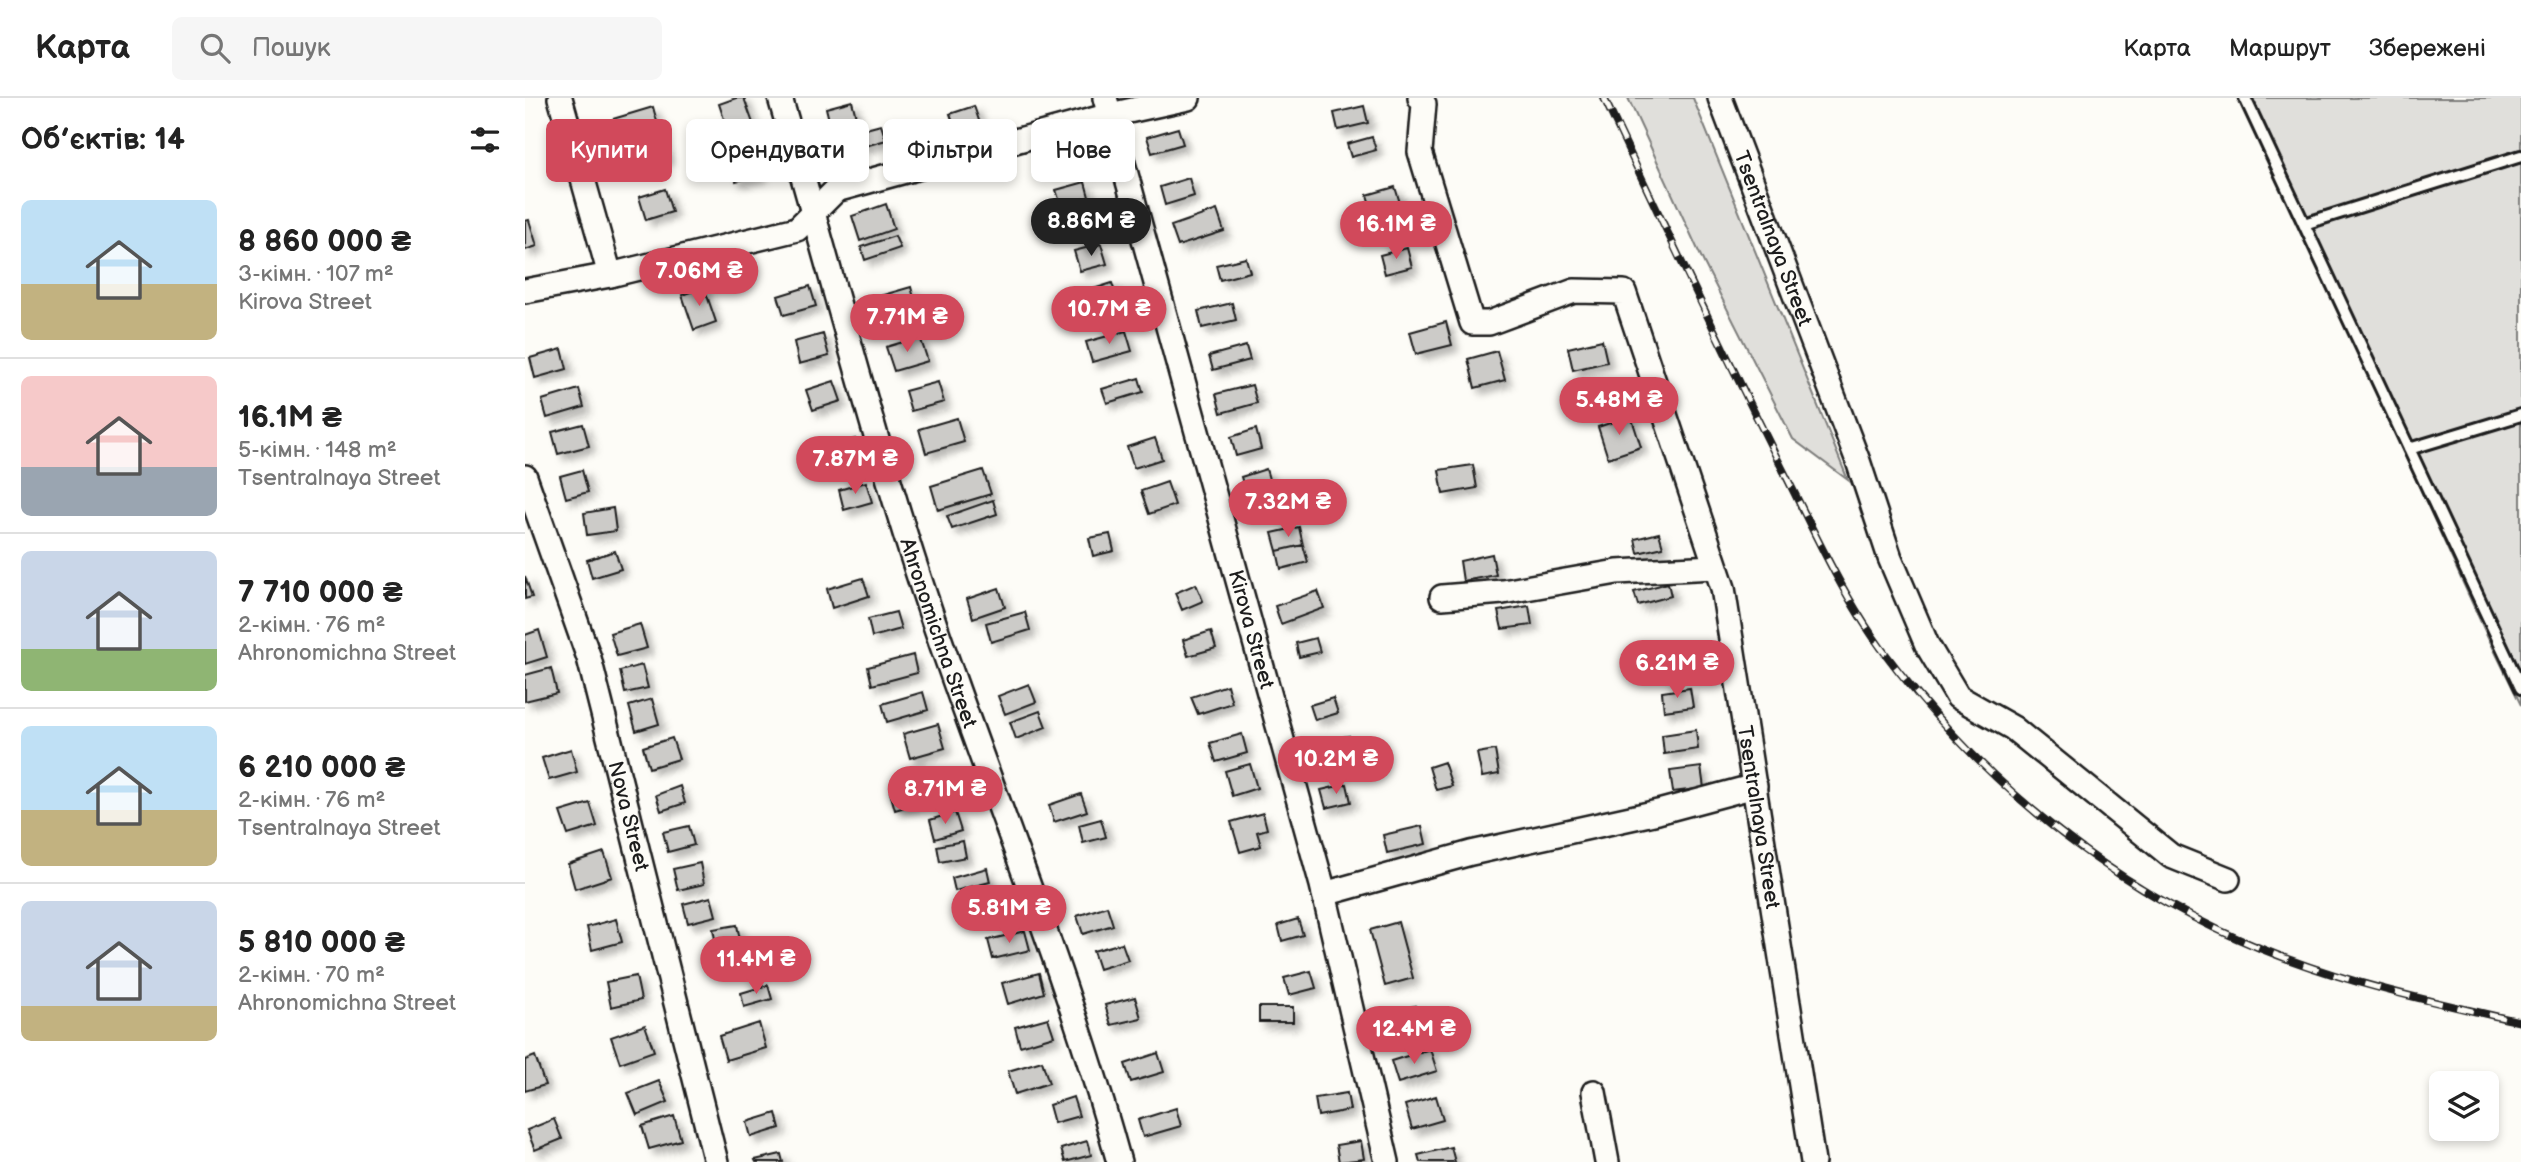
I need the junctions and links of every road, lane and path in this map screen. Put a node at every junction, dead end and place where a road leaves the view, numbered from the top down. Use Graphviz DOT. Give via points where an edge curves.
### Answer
graph roads {
  1 [pos="560,98"];
  2 [pos="780,98"];
  3 [pos="1188,98"];
  4 [pos="1420,98"];
  5 [pos="1720,98"];
  6 [pos="2245,98"];
  7 [pos="1107,107"];
  8 [pos="2521,156"];
  9 [pos="815,214"];
  10 [pos="2304,224"];
  11 [pos="610,275"];
  12 [pos="525,291"];
  13 [pos="2521,415"];
  14 [pos="2409,449"];
  15 [pos="525,477"];
  16 [pos="1714,567"];
  17 [pos="1443,597"];
  18 [pos="2520,682"];
  19 [pos="1755,786"];
  20 [pos="2228,879"];
  21 [pos="1324,894"];
  22 [pos="1594,1092"];
  23 [pos="716,1162"];
  24 [pos="1119,1162"];
  25 [pos="1387,1162"];
  26 [pos="1607,1162"];
  27 [pos="1813,1162"];
  1 -- 11 [label="street"];
  2 -- 9 [label="street, Ahronomichna Street"];
  3 -- 7 [label="street"];
  4 -- 16 [label="street, Tsentralnaya Street" via="1425,104 1420,152 1472,323 1489,323 1574,291 1624,292"];
  5 -- 20 [label="street, Tsentralnaya Street" via="1859,461 1890,558 1927,645 1958,697 2013,728 2171,856"];
  6 -- 10 [label="lane"];
  7 -- 9 [label="street" via="836,190"];
  7 -- 21 [label="street, Kirova Street"];
  8 -- 10 [label="lane"];
  9 -- 11 [label="street" via="797,229"];
  9 -- 24 [label="street, Ahronomichna Street" via="899,514 1043,922"];
  10 -- 14 [label="lane"];
  11 -- 12 [label="street"];
  13 -- 14 [label="lane"];
  14 -- 18 [label="lane"];
  15 -- 23 [label="street, Nova Street" via="589,657"];
  16 -- 17 [label="street" via="1617,572 1503,592"];
  16 -- 19 [label="street, Tsentralnaya Street" via="1723,588"];
  19 -- 21 [label="street" via="1471,853"];
  19 -- 27 [label="street, Tsentralnaya Street"];
  21 -- 25 [label="street, Kirova Street"];
  22 -- 26 [label="street"];
}
